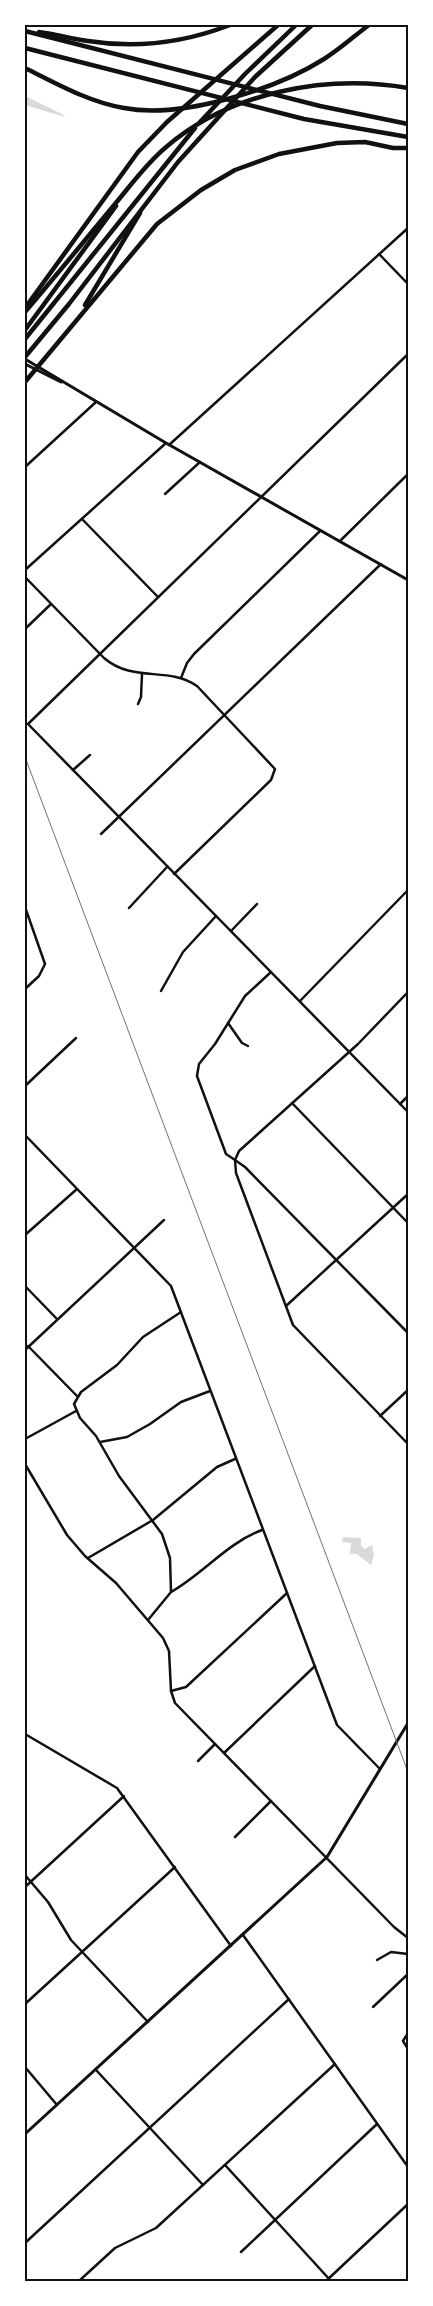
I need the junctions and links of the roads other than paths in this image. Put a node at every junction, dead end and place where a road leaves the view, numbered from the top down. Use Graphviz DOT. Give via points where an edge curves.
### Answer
graph roads {
  1 [pos="230,25"];
  2 [pos="278,25"];
  3 [pos="296,25"];
  4 [pos="312,25"];
  5 [pos="369,25"];
  6 [pos="25,31"];
  7 [pos="25,48"];
  8 [pos="25,68"];
  9 [pos="408,88"];
  10 [pos="408,124"];
  11 [pos="408,137"];
  12 [pos="408,148"];
  13 [pos="128,188"];
  14 [pos="148,200"];
  15 [pos="408,228"];
  16 [pos="378,254"];
  17 [pos="408,284"];
  18 [pos="25,308"];
  19 [pos="25,312"];
  20 [pos="78,316"];
  21 [pos="25,330"];
  22 [pos="25,339"];
  23 [pos="408,354"];
  24 [pos="25,358"];
  25 [pos="25,364"];
  26 [pos="26,381"];
  27 [pos="62,382"];
  28 [pos="96,402"];
  29 [pos="167,444"];
  30 [pos="200,462"];
  31 [pos="25,467"];
  32 [pos="408,474"];
  33 [pos="166,494"];
  34 [pos="261,496"];
  35 [pos="82,519"];
  36 [pos="320,530"];
  37 [pos="340,541"];
  38 [pos="381,564"];
  39 [pos="25,570"];
  40 [pos="25,577"];
  41 [pos="408,580"];
  42 [pos="158,597"];
  43 [pos="51,604"];
  44 [pos="25,629"];
  45 [pos="100,654"];
  46 [pos="142,674"];
  47 [pos="181,678"];
  48 [pos="138,704"];
  49 [pos="226,714"];
  50 [pos="90,755"];
  51 [pos="73,770"];
  52 [pos="118,817"];
  53 [pos="101,834"];
  54 [pos="167,866"];
  55 [pos="174,874"];
  56 [pos="408,890"];
  57 [pos="257,904"];
  58 [pos="25,907"];
  59 [pos="129,908"];
  60 [pos="216,916"];
  61 [pos="231,931"];
  62 [pos="271,972"];
  63 [pos="25,989"];
  64 [pos="161,991"];
  65 [pos="408,992"];
  66 [pos="300,1001"];
  67 [pos="228,1024"];
  68 [pos="76,1038"];
  69 [pos="248,1046"];
  70 [pos="349,1052"];
  71 [pos="25,1086"];
  72 [pos="408,1096"];
  73 [pos="292,1103"];
  74 [pos="400,1104"];
  75 [pos="408,1112"];
  76 [pos="25,1135"];
  77 [pos="235,1160"];
  78 [pos="77,1188"];
  79 [pos="408,1194"];
  80 [pos="393,1208"];
  81 [pos="164,1220"];
  82 [pos="408,1223"];
  83 [pos="25,1235"];
  84 [pos="135,1248"];
  85 [pos="336,1260"];
  86 [pos="25,1286"];
  87 [pos="286,1306"];
  88 [pos="181,1312"];
  89 [pos="57,1319"];
  90 [pos="408,1333"];
  91 [pos="28,1346"];
  92 [pos="25,1350"];
  93 [pos="408,1390"];
  94 [pos="210,1391"];
  95 [pos="77,1396"];
  96 [pos="76,1411"];
  97 [pos="380,1416"];
  98 [pos="25,1439"];
  99 [pos="100,1442"];
  100 [pos="408,1444"];
  101 [pos="235,1459"];
  102 [pos="25,1464"];
  103 [pos="153,1520"];
  104 [pos="262,1530"];
  105 [pos="88,1558"];
  106 [pos="171,1592"];
  107 [pos="287,1592"];
  108 [pos="148,1620"];
  109 [pos="315,1666"];
  110 [pos="171,1692"];
  111 [pos="408,1724"];
  112 [pos="25,1734"];
  113 [pos="215,1744"];
  114 [pos="224,1752"];
  115 [pos="198,1761"];
  116 [pos="381,1770"];
  117 [pos="124,1796"];
  118 [pos="271,1801"];
  119 [pos="235,1837"];
  120 [pos="327,1857"];
  121 [pos="174,1867"];
  122 [pos="25,1875"];
  123 [pos="31,1882"];
  124 [pos="25,1887"];
  125 [pos="243,1935"];
  126 [pos="408,1938"];
  127 [pos="231,1946"];
  128 [pos="82,1952"];
  129 [pos="408,1954"];
  130 [pos="377,1960"];
  131 [pos="408,1974"];
  132 [pos="289,1999"];
  133 [pos="25,2004"];
  134 [pos="373,2006"];
  135 [pos="148,2022"];
  136 [pos="408,2033"];
  137 [pos="408,2049"];
  138 [pos="335,2064"];
  139 [pos="25,2067"];
  140 [pos="96,2070"];
  141 [pos="57,2105"];
  142 [pos="377,2124"];
  143 [pos="150,2127"];
  144 [pos="25,2134"];
  145 [pos="225,2165"];
  146 [pos="408,2167"];
  147 [pos="203,2185"];
  148 [pos="408,2204"];
  149 [pos="275,2220"];
  150 [pos="25,2243"];
  151 [pos="241,2252"];
  152 [pos="328,2280"];
  153 [pos="79,2281"];
  1 -- 6 [label="highway" via="192,38 141,45 101,43"];
  2 -- 18 [label="highway" via="167,122 129,163"];
  3 -- 22 [label="highway" via="245,74 168,159"];
  4 -- 14 [label="highway" via="255,77"];
  5 -- 8 [label="highway" via="310,68 264,87 170,111 146,111 107,104"];
  6 -- 10 [label="highway" via="284,97"];
  7 -- 11 [label="highway" via="345,128"];
  9 -- 13 [label="highway" via="338,83 293,89 256,99 217,114 179,137 156,156"];
  12 -- 20 [label="highway" via="365,142 337,143 279,154 235,170 157,224"];
  13 -- 19 [label="highway"];
  13 -- 21 [label="highway"];
  14 -- 20 [label="highway"];
  14 -- 24 [label="highway"];
  15 -- 16 [label="street"];
  16 -- 17 [label="street"];
  16 -- 29 [label="street"];
  20 -- 26 [label="highway"];
  23 -- 34 [label="street"];
  24 -- 27 [label="main road"];
  25 -- 27 [label="main road"];
  27 -- 28 [label="main road"];
  28 -- 29 [label="main road"];
  28 -- 31 [label="street"];
  29 -- 30 [label="main road"];
  29 -- 35 [label="street"];
  30 -- 33 [label="street"];
  30 -- 34 [label="main road"];
  32 -- 37 [label="street"];
  34 -- 36 [label="main road"];
  34 -- 42 [label="street"];
  35 -- 39 [label="street"];
  35 -- 42 [label="street"];
  36 -- 37 [label="main road"];
  36 -- 47 [label="street" via="194,654"];
  37 -- 38 [label="main road"];
  38 -- 41 [label="main road"];
  38 -- 49 [label="street"];
  40 -- 43 [label="street"];
  42 -- 45 [label="street"];
  43 -- 44 [label="street"];
  43 -- 45 [label="street"];
  45 -- 46 [label="street" via="116,668"];
  45 -- 51 [label="street" via="28,724"];
  46 -- 47 [label="street"];
  46 -- 48 [label="street"];
  47 -- 49 [label="street" via="197,686"];
  49 -- 52 [label="street"];
  49 -- 55 [label="street" via="276,772"];
  50 -- 51 [label="street"];
  51 -- 52 [label="street"];
  52 -- 53 [label="street"];
  52 -- 54 [label="street"];
  54 -- 55 [label="street"];
  54 -- 59 [label="street"];
  55 -- 60 [label="street"];
  56 -- 66 [label="street"];
  57 -- 61 [label="street"];
  58 -- 63 [label="street" via="45,964"];
  60 -- 61 [label="street"];
  60 -- 64 [label="street" via="183,952"];
  61 -- 62 [label="street"];
  62 -- 66 [label="street"];
  62 -- 67 [label="street" via="246,994"];
  65 -- 70 [label="street"];
  66 -- 70 [label="street"];
  67 -- 69 [label="street"];
  67 -- 77 [label="street" via="198,1064 197,1076 226,1154"];
  68 -- 71 [label="street"];
  70 -- 73 [label="street"];
  70 -- 74 [label="street"];
  72 -- 74 [label="street"];
  73 -- 77 [label="street" via="239,1151"];
  73 -- 80 [label="street"];
  74 -- 75 [label="street"];
  76 -- 78 [label="street"];
  77 -- 85 [label="street"];
  77 -- 87 [label="street" via="236,1173"];
  78 -- 83 [label="street"];
  78 -- 84 [label="street"];
  79 -- 80 [label="street"];
  80 -- 82 [label="street"];
  80 -- 85 [label="street"];
  81 -- 84 [label="street"];
  84 -- 88 [label="street" via="169,1283"];
  84 -- 89 [label="street"];
  85 -- 87 [label="street"];
  85 -- 90 [label="street"];
  86 -- 89 [label="street"];
  87 -- 97 [label="street" via="296,1331"];
  88 -- 94 [label="street"];
  88 -- 95 [label="street" via="143,1337 117,1365"];
  89 -- 91 [label="street"];
  91 -- 92 [label="street"];
  91 -- 95 [label="street"];
  93 -- 97 [label="street"];
  94 -- 99 [label="street" via="181,1402 133,1434"];
  94 -- 101 [label="street"];
  95 -- 96 [label="street"];
  96 -- 98 [label="street"];
  96 -- 99 [label="street"];
  97 -- 100 [label="street"];
  99 -- 103 [label="street" via="118,1476"];
  101 -- 103 [label="street" via="217,1468"];
  101 -- 104 [label="street"];
  102 -- 105 [label="street" via="60,1525"];
  103 -- 105 [label="street"];
  103 -- 106 [label="street" via="168,1548"];
  104 -- 106 [label="street" via="244,1537 211,1565"];
  104 -- 107 [label="street"];
  105 -- 108 [label="street" via="116,1583"];
  106 -- 108 [label="street"];
  107 -- 109 [label="street"];
  107 -- 110 [label="street" via="186,1687"];
  108 -- 110 [label="street" via="169,1651"];
  109 -- 114 [label="street"];
  109 -- 116 [label="street" via="338,1727"];
  110 -- 113 [label="street" via="175,1703"];
  111 -- 116 [label="main road"];
  112 -- 117 [label="street" via="116,1788"];
  113 -- 114 [label="street"];
  113 -- 115 [label="street"];
  114 -- 118 [label="street"];
  116 -- 120 [label="main road"];
  117 -- 121 [label="street"];
  117 -- 123 [label="street"];
  118 -- 119 [label="street"];
  118 -- 120 [label="street"];
  120 -- 125 [label="main road"];
  120 -- 126 [label="street"];
  121 -- 127 [label="street"];
  121 -- 128 [label="street"];
  122 -- 123 [label="street"];
  123 -- 124 [label="street"];
  123 -- 128 [label="street" via="48,1902 65,1933"];
  125 -- 127 [label="main road"];
  125 -- 132 [label="street"];
  127 -- 135 [label="main road"];
  128 -- 133 [label="street"];
  128 -- 135 [label="street"];
  129 -- 130 [label="street" via="391,1952"];
  131 -- 134 [label="street"];
  132 -- 138 [label="street"];
  132 -- 143 [label="street"];
  135 -- 140 [label="main road"];
  136 -- 137 [label="street" via="403,2041"];
  138 -- 142 [label="street"];
  138 -- 145 [label="street"];
  139 -- 141 [label="street"];
  140 -- 141 [label="main road"];
  140 -- 143 [label="street"];
  141 -- 144 [label="main road"];
  142 -- 146 [label="street"];
  142 -- 149 [label="street"];
  143 -- 147 [label="street"];
  143 -- 150 [label="street"];
  145 -- 147 [label="street"];
  145 -- 149 [label="street"];
  147 -- 153 [label="street" via="156,2228 115,2248"];
  148 -- 152 [label="street"];
  149 -- 151 [label="street"];
  149 -- 152 [label="street"];
}
